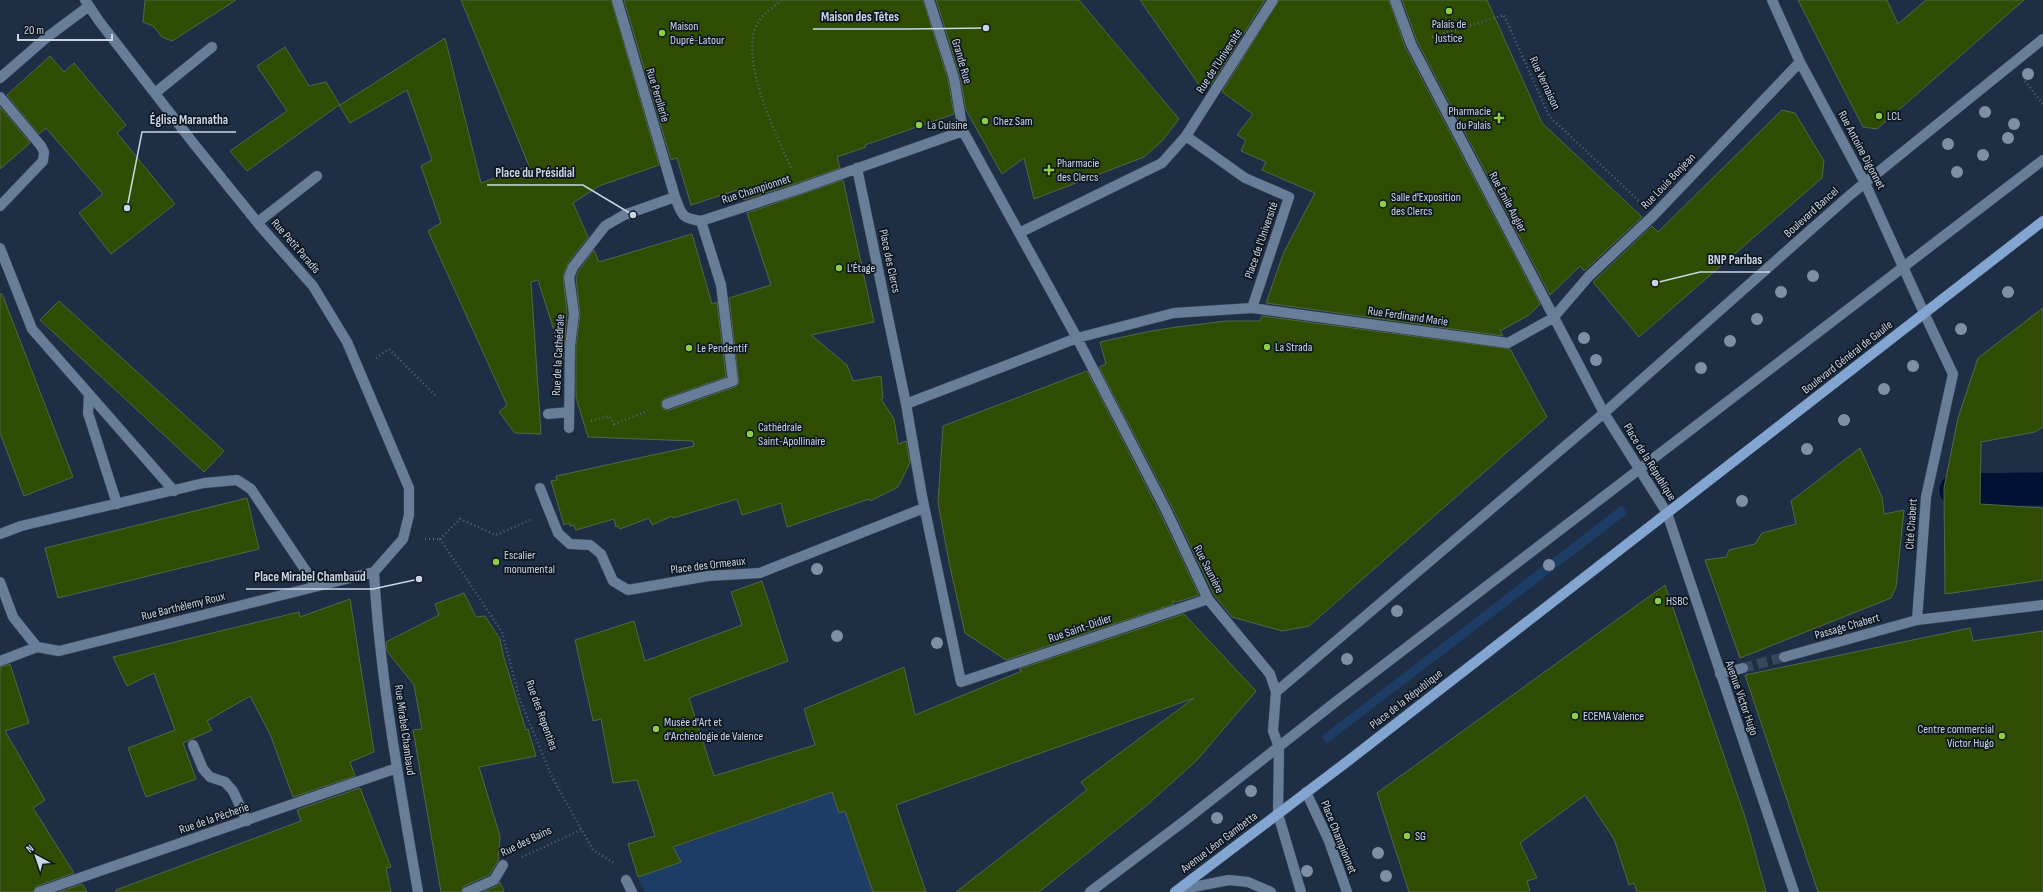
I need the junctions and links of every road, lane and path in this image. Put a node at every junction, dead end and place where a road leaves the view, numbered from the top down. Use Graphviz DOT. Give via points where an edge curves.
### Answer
graph roads {
  1 [pos="617,0"];
  2 [pos="781,0"];
  3 [pos="929,0"];
  4 [pos="1273,0"];
  5 [pos="1395,0"];
  6 [pos="1772,0"];
  7 [pos="87,3"];
  8 [pos="2043,39"];
  9 [pos="1411,44"];
  10 [pos="212,47"];
  11 [pos="1800,62"];
  12 [pos="2013,64"];
  13 [pos="0,78"];
  14 [pos="155,93"];
  15 [pos="0,97"];
  16 [pos="2043,104"];
  17 [pos="963,131"];
  18 [pos="1186,136"];
  19 [pos="2043,160"];
  20 [pos="857,168"];
  21 [pos="792,171"];
  22 [pos="317,176"];
  23 [pos="1865,183"];
  24 [pos="675,197"];
  25 [pos="0,206"];
  26 [pos="1654,215"];
  27 [pos="701,221"];
  28 [pos="2043,221"];
  29 [pos="258,222"];
  30 [pos="1019,233"];
  31 [pos="0,248"];
  32 [pos="1904,266"];
  33 [pos="1252,308"];
  34 [pos="1924,313"];
  35 [pos="1554,318"];
  36 [pos="1077,338"];
  37 [pos="347,342"];
  38 [pos="89,394"];
  39 [pos="437,397"];
  40 [pos="667,404"];
  41 [pos="906,404"];
  42 [pos="569,412"];
  43 [pos="1604,413"];
  44 [pos="548,414"];
  45 [pos="570,428"];
  46 [pos="1639,469"];
  47 [pos="540,488"];
  48 [pos="174,491"];
  49 [pos="117,504"];
  50 [pos="924,508"];
  51 [pos="1667,513"];
  52 [pos="531,520"];
  53 [pos="0,534"];
  54 [pos="374,572"];
  55 [pos="0,582"];
  56 [pos="316,586"];
  57 [pos="1208,599"];
  58 [pos="2043,606"];
  59 [pos="1917,620"];
  60 [pos="37,647"];
  61 [pos="1784,656"];
  62 [pos="0,660"];
  63 [pos="1743,668"];
  64 [pos="1720,674"];
  65 [pos="1276,692"];
  66 [pos="193,745"];
  67 [pos="1279,747"];
  68 [pos="397,768"];
  69 [pos="1306,792"];
  70 [pos="1278,814"];
  71 [pos="247,821"];
  72 [pos="581,830"];
  73 [pos="503,866"];
  74 [pos="626,880"];
  75 [pos="1176,891"];
  76 [pos="39,892"];
  77 [pos="418,892"];
  78 [pos="467,892"];
  79 [pos="632,892"];
  80 [pos="1090,892"];
  81 [pos="1271,892"];
  82 [pos="1301,892"];
  83 [pos="1347,892"];
  84 [pos="1794,892"];
  1 -- 24 [label="street, Rue Perollerie"];
  2 -- 21 [label="path" via="759,21 753,37 753,56 759,93"];
  3 -- 17 [label="street, Grande Rue" via="954,78"];
  4 -- 18 [label="street, Rue de l'Université"];
  5 -- 9 [label="street, Rue Émile Augier"];
  6 -- 11 [label="street, Rue Antoine Digonnet"];
  7 -- 13 [label="street"];
  7 -- 14 [label="street, Rue Petit Paradis"];
  8 -- 12 [label="street, Boulevard Bancel"];
  9 -- 26 [label="path, Rue Vernaison" via="1504,15 1549,116"];
  9 -- 35 [label="street, Rue Émile Augier"];
  10 -- 14 [label="street"];
  11 -- 23 [label="street, Rue Antoine Digonnet"];
  11 -- 26 [label="street, Rue Louis Bonjean"];
  12 -- 16 [label="path"];
  12 -- 23 [label="street, Boulevard Bancel"];
  14 -- 29 [label="street, Rue Petit Paradis"];
  15 -- 25 [label="street" via="44,152 43,161"];
  17 -- 20 [label="street"];
  17 -- 30 [label="street"];
  18 -- 30 [label="street" via="1162,163"];
  18 -- 33 [label="street, Place de l'Université" via="1246,178 1289,197"];
  19 -- 32 [label="street"];
  20 -- 27 [label="street, Rue Championnet"];
  20 -- 41 [label="street, Place des Clercs"];
  22 -- 29 [label="street"];
  23 -- 32 [label="street, Rue Antoine Digonnet"];
  23 -- 43 [label="street, Boulevard Bancel"];
  24 -- 27 [label="street" via="682,215 688,220"];
  24 -- 42 [label="street, Rue de la Cathédrale" via="613,220 605,226 573,267 569,276 574,314 570,346"];
  26 -- 35 [label="street, Rue Louis Bonjean" via="1588,276"];
  27 -- 40 [label="street" via="721,285 733,381"];
  28 -- 34 [label="main road, Boulevard Général de Gaulle"];
  29 -- 37 [label="street, Rue Petit Paradis" via="313,286"];
  30 -- 36 [label="street"];
  31 -- 38 [label="street" via="32,329"];
  32 -- 34 [label="street, Rue Antoine Digonnet"];
  32 -- 46 [label="street"];
  33 -- 35 [label="street, Rue Ferdinand Marie" via="1508,343"];
  33 -- 36 [label="street" via="1174,313"];
  34 -- 51 [label="main road, Boulevard Général de Gaulle"];
  34 -- 59 [label="street, Cité Chabert" via="1953,374 1926,497"];
  35 -- 43 [label="street, Rue Émile Augier"];
  36 -- 41 [label="street"];
  36 -- 57 [label="street, Rue Saunière" via="1166,510"];
  37 -- 39 [label="path" via="372,360 389,349"];
  37 -- 54 [label="street, Rue Petit Paradis" via="409,488 409,515 403,539"];
  38 -- 48 [label="street"];
  38 -- 49 [label="street" via="88,413"];
  40 -- 45 [label="path" via="614,424 609,416"];
  41 -- 50 [label="street"];
  42 -- 44 [label="street, Rue de la Cathédrale"];
  42 -- 45 [label="street, Rue de la Cathédrale"];
  43 -- 46 [label="street, Place de la République"];
  43 -- 65 [label="street"];
  46 -- 51 [label="street, Place de la République"];
  46 -- 67 [label="street"];
  47 -- 50 [label="street, Place des Ormeaux" via="558,533 570,544 590,544 601,554 613,580 628,590 708,576 760,573"];
  48 -- 49 [label="street"];
  48 -- 56 [label="street" via="204,483 237,480 251,489"];
  49 -- 53 [label="street" via="21,526"];
  50 -- 57 [label="street, Rue Saint-Didier" via="961,682"];
  51 -- 64 [label="street, Avenue Victor Hugo"];
  51 -- 69 [label="main road, Place de la République"];
  52 -- 72 [label="path, Rue des Repenties" via="496,535 460,519 440,539 502,632 520,700 552,777"];
  54 -- 56 [label="street, Rue Barthélemy Roux"];
  54 -- 68 [label="street, Rue Mirabel Chambaud" via="377,629"];
  55 -- 60 [label="street" via="13,617"];
  56 -- 60 [label="street, Rue Barthélemy Roux" via="58,651"];
  57 -- 65 [label="street, Rue Saunière" via="1270,674"];
  58 -- 59 [label="street"];
  59 -- 61 [label="street, Passage Chabert"];
  60 -- 62 [label="street"];
  63 -- 64 [label="street"];
  64 -- 84 [label="street, Avenue Victor Hugo"];
  65 -- 67 [label="street, Rue Saunière" via="1273,731"];
  66 -- 71 [label="street" via="203,769 210,777 225,782 233,791"];
  67 -- 70 [label="street, Rue Saunière"];
  67 -- 80 [label="street"];
  68 -- 71 [label="street, Rue de la Pêcherie"];
  68 -- 77 [label="street, Rue Mirabel Chambaud"];
  69 -- 70 [label="main road, Place de la République"];
  69 -- 83 [label="street, Place Championnet" via="1329,841"];
  70 -- 75 [label="main road, Avenue Léon Gambetta"];
  70 -- 82 [label="street"];
  71 -- 76 [label="street, Rue de la Pêcherie"];
  72 -- 73 [label="path, Rue des Bains"];
  72 -- 74 [label="path, Rue des Repenties" via="593,850 612,862"];
  73 -- 78 [label="street, Rue des Bains" via="494,880"];
  74 -- 79 [label="street"];
  75 -- 81 [label="street" via="1229,880 1248,882"];
}
